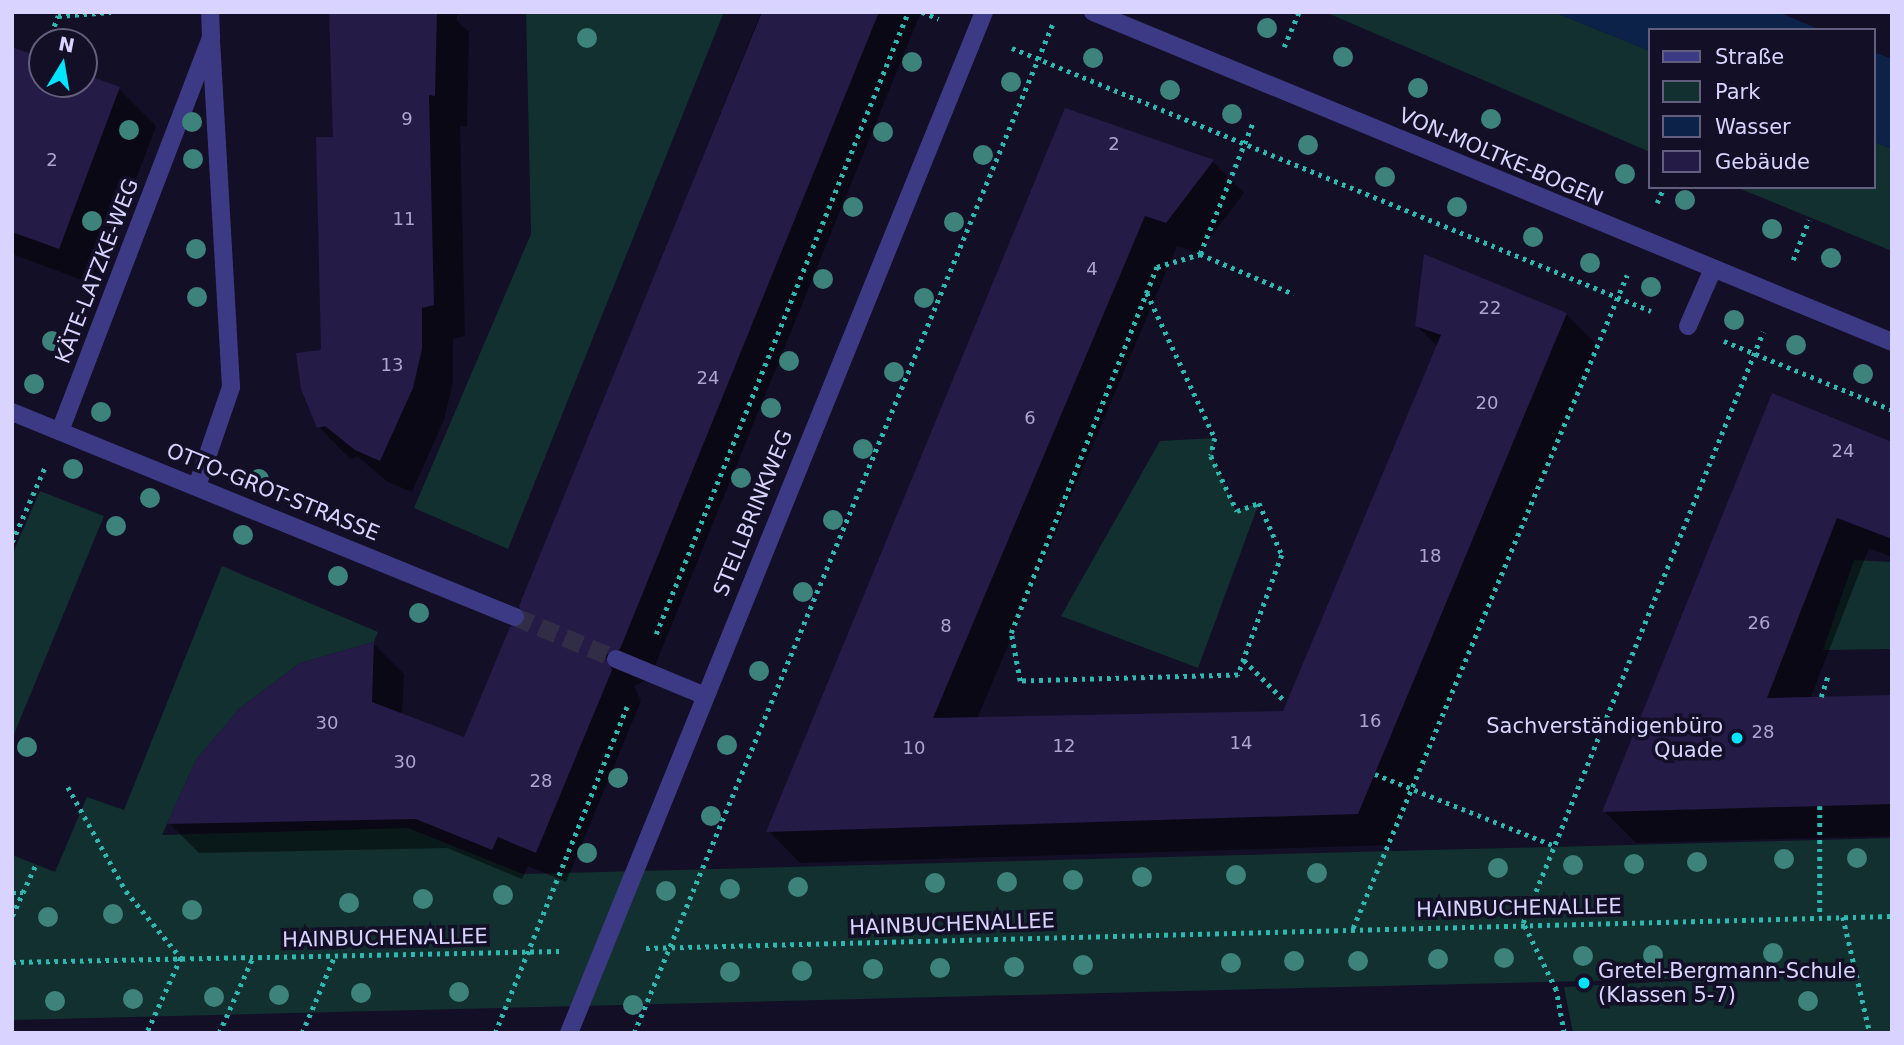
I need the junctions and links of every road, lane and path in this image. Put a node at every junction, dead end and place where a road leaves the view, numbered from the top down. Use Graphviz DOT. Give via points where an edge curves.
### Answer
graph roads {
  1 [pos="111,12"];
  2 [pos="210,12"];
  3 [pos="908,12"];
  4 [pos="922,12"];
  5 [pos="984,12"];
  6 [pos="1058,12"];
  7 [pos="1093,12"];
  8 [pos="1298,12"];
  9 [pos="53,28"];
  10 [pos="975,33"];
  11 [pos="211,37"];
  12 [pos="1039,58"];
  13 [pos="1268,85"];
  14 [pos="1246,142"];
  15 [pos="1663,189"];
  16 [pos="1641,240"];
  17 [pos="1200,254"];
  18 [pos="1713,269"];
  19 [pos="1147,293"];
  20 [pos="1294,294"];
  21 [pos="1778,295"];
  22 [pos="1618,297"];
  23 [pos="1688,326"];
  24 [pos="1892,342"];
  25 [pos="1755,353"];
  26 [pos="1892,410"];
  27 [pos="12,412"];
  28 [pos="61,431"];
  29 [pos="197,486"];
  30 [pos="12,542"];
  31 [pos="515,617"];
  32 [pos="616,659"];
  33 [pos="1244,660"];
  34 [pos="642,670"];
  35 [pos="1828,675"];
  36 [pos="703,695"];
  37 [pos="1821,697"];
  38 [pos="1286,702"];
  39 [pos="1376,774"];
  40 [pos="68,787"];
  41 [pos="1411,789"];
  42 [pos="1820,806"];
  43 [pos="1555,846"];
  44 [pos="36,864"];
  45 [pos="12,893"];
  46 [pos="23,893"];
  47 [pos="12,916"];
  48 [pos="1820,916"];
  49 [pos="1892,916"];
  50 [pos="1843,917"];
  51 [pos="1523,923"];
  52 [pos="1353,928"];
  53 [pos="667,949"];
  54 [pos="602,950"];
  55 [pos="529,951"];
  56 [pos="335,955"];
  57 [pos="253,957"];
  58 [pos="181,958"];
  59 [pos="12,962"];
  60 [pos="147,1033"];
  61 [pos="219,1033"];
  62 [pos="302,1033"];
  63 [pos="495,1033"];
  64 [pos="569,1033"];
  65 [pos="634,1033"];
  66 [pos="1564,1033"];
  67 [pos="1870,1033"];
  1 -- 9 [label="path" via="58,16"];
  2 -- 11 [label="street, KÄTE-LATZKE-WEG"];
  3 -- 34 [label="path"];
  4 -- 10 [label="path"];
  5 -- 10 [label="street, STELLBRINKWEG"];
  6 -- 12 [label="path"];
  7 -- 13 [label="street, VON-MOLTKE-BOGEN"];
  8 -- 13 [label="path"];
  10 -- 12 [label="path"];
  10 -- 36 [label="street, STELLBRINKWEG"];
  11 -- 28 [label="street, KÄTE-LATZKE-WEG"];
  11 -- 29 [label="street" via="231,387"];
  12 -- 14 [label="path"];
  12 -- 53 [label="path"];
  13 -- 14 [label="path"];
  13 -- 16 [label="street, VON-MOLTKE-BOGEN"];
  14 -- 17 [label="path"];
  14 -- 22 [label="path"];
  15 -- 16 [label="path"];
  16 -- 18 [label="street, VON-MOLTKE-BOGEN"];
  16 -- 22 [label="path"];
  17 -- 19 [label="path" via="1157,267"];
  17 -- 20 [label="path"];
  18 -- 21 [label="street, VON-MOLTKE-BOGEN"];
  18 -- 23 [label="street"];
  19 -- 33 [label="path" via="1215,438 1212,456 1237,511 1259,503 1282,555"];
  19 -- 33 [label="path" via="1011,633 1020,681 1238,675"];
  21 -- 24 [label="street, VON-MOLTKE-BOGEN"];
  21 -- 25 [label="path"];
  22 -- 23 [label="path"];
  22 -- 41 [label="path"];
  23 -- 25 [label="path"];
  25 -- 26 [label="path"];
  25 -- 43 [label="path"];
  27 -- 28 [label="street, OTTO-GROT-STRASSE"];
  28 -- 29 [label="street, OTTO-GROT-STRASSE"];
  28 -- 30 [label="path"];
  29 -- 31 [label="street, OTTO-GROT-STRASSE"];
  32 -- 34 [label="street"];
  33 -- 38 [label="path"];
  34 -- 36 [label="street"];
  34 -- 55 [label="path"];
  35 -- 37 [label="path"];
  36 -- 54 [label="street, STELLBRINKWEG"];
  39 -- 41 [label="path"];
  40 -- 58 [label="path" via="126,891"];
  41 -- 43 [label="path"];
  41 -- 52 [label="path"];
  42 -- 48 [label="path"];
  43 -- 51 [label="path"];
  44 -- 46 [label="path"];
  45 -- 46 [label="path"];
  46 -- 47 [label="path"];
  48 -- 50 [label="path, HAINBUCHENALLEE"];
  48 -- 51 [label="path, HAINBUCHENALLEE"];
  49 -- 50 [label="path, HAINBUCHENALLEE"];
  50 -- 67 [label="path"];
  51 -- 52 [label="path, HAINBUCHENALLEE"];
  51 -- 66 [label="path" via="1556,990"];
  52 -- 53 [label="path, HAINBUCHENALLEE"];
  53 -- 54 [label="path, HAINBUCHENALLEE"];
  53 -- 65 [label="path"];
  54 -- 55 [label="path, HAINBUCHENALLEE"];
  54 -- 64 [label="street, STELLBRINKWEG"];
  55 -- 56 [label="path, HAINBUCHENALLEE"];
  55 -- 63 [label="path"];
  56 -- 57 [label="path, HAINBUCHENALLEE"];
  56 -- 62 [label="path"];
  57 -- 58 [label="path, HAINBUCHENALLEE"];
  57 -- 61 [label="path"];
  58 -- 59 [label="path, HAINBUCHENALLEE"];
  58 -- 60 [label="path"];
}
